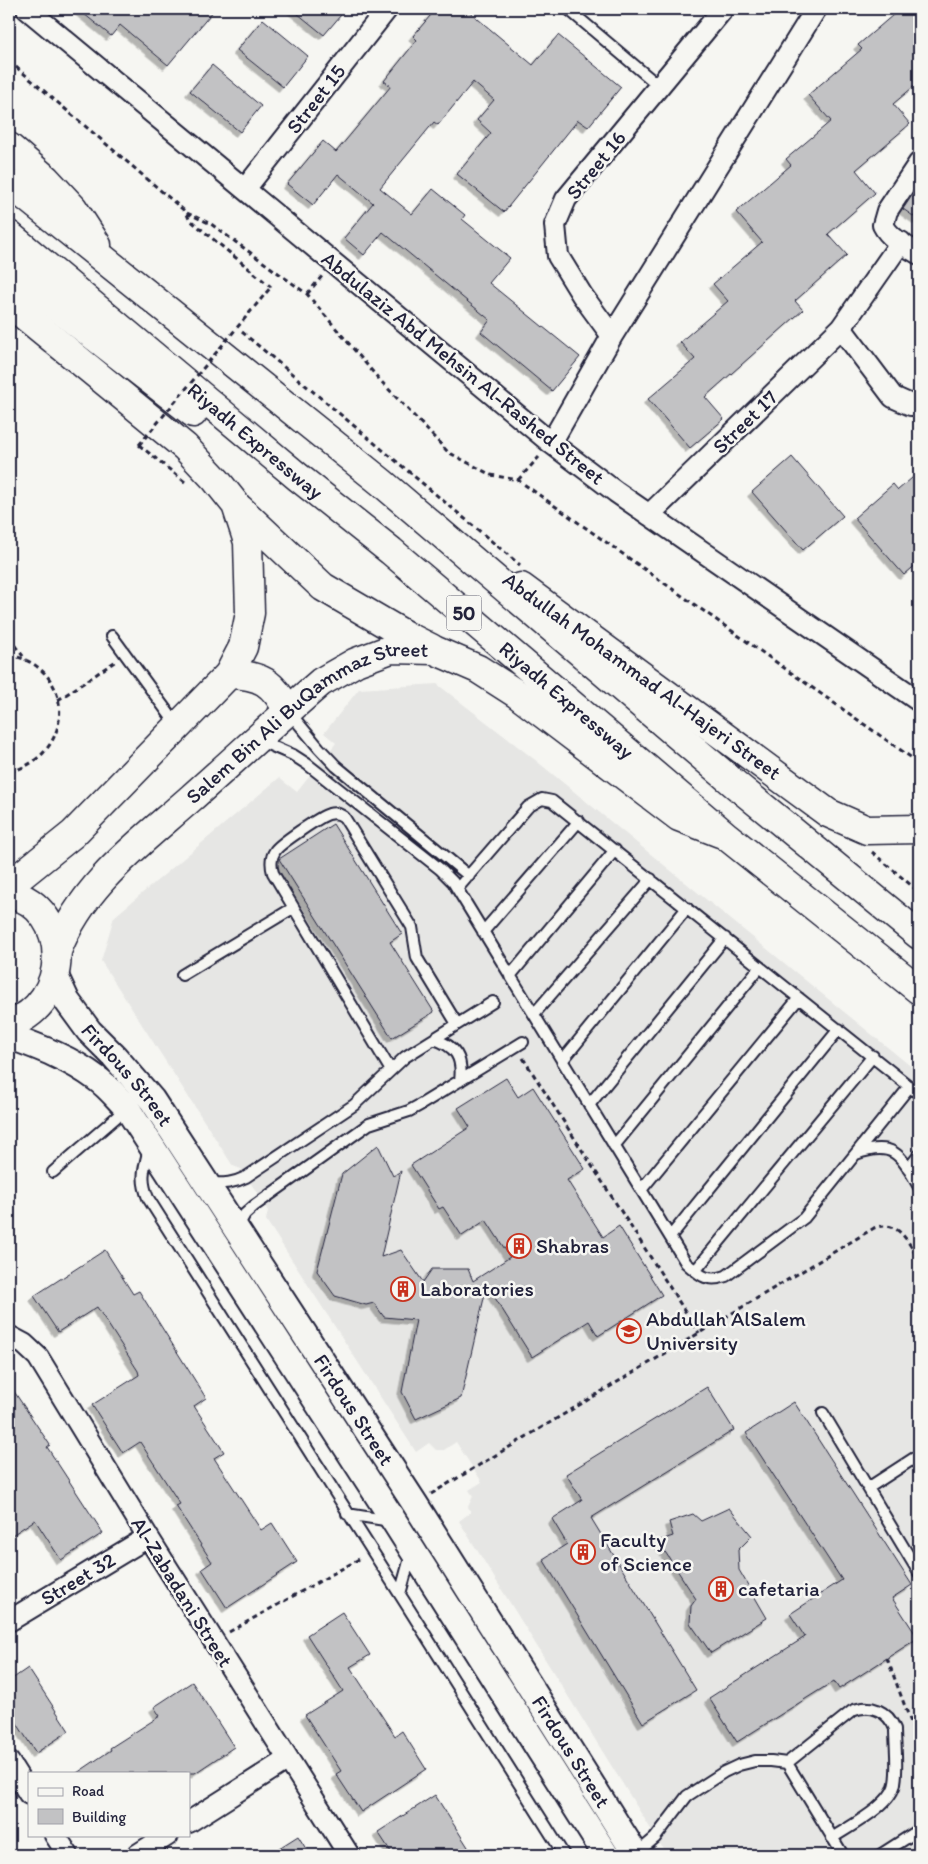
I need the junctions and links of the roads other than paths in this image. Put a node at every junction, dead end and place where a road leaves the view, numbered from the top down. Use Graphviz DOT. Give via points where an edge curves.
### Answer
graph roads {
  1 [pos="27,9"];
  2 [pos="387,9"];
  3 [pos="568,9"];
  4 [pos="723,9"];
  5 [pos="816,9"];
  6 [pos="659,86"];
  7 [pos="9,147"];
  8 [pos="919,163"];
  9 [pos="9,183"];
  10 [pos="245,189"];
  11 [pos="9,235"];
  12 [pos="901,242"];
  13 [pos="919,254"];
  14 [pos="112,267"];
  15 [pos="9,270"];
  16 [pos="9,303"];
  17 [pos="841,328"];
  18 [pos="612,336"];
  19 [pos="919,405"];
  20 [pos="551,443"];
  21 [pos="298,478"];
  22 [pos="381,482"];
  23 [pos="236,505"];
  24 [pos="649,515"];
  25 [pos="112,636"];
  26 [pos="434,650"];
  27 [pos="229,674"];
  28 [pos="919,701"];
  29 [pos="288,711"];
  30 [pos="177,726"];
  31 [pos="257,739"];
  32 [pos="579,821"];
  33 [pos="919,830"];
  34 [pos="725,834"];
  35 [pos="615,850"];
  36 [pos="469,876"];
  37 [pos="651,879"];
  38 [pos="9,883"];
  39 [pos="457,889"];
  40 [pos="9,893"];
  41 [pos="293,908"];
  42 [pos="687,908"];
  43 [pos="483,932"];
  44 [pos="919,935"];
  45 [pos="725,938"];
  46 [pos="56,963"];
  47 [pos="760,966"];
  48 [pos="182,975"];
  49 [pos="510,976"];
  50 [pos="919,990"];
  51 [pos="800,998"];
  52 [pos="493,1002"];
  53 [pos="534,1014"];
  54 [pos="9,1024"];
  55 [pos="457,1024"];
  56 [pos="839,1029"];
  57 [pos="9,1036"];
  58 [pos="434,1039"];
  59 [pos="519,1045"];
  60 [pos="873,1056"];
  61 [pos="562,1061"];
  62 [pos="390,1069"];
  63 [pos="460,1081"];
  64 [pos="910,1086"];
  65 [pos="919,1094"];
  66 [pos="589,1105"];
  67 [pos="127,1108"];
  68 [pos="151,1142"];
  69 [pos="614,1146"];
  70 [pos="855,1154"];
  71 [pos="919,1155"];
  72 [pos="908,1169"];
  73 [pos="53,1172"];
  74 [pos="206,1183"];
  75 [pos="919,1188"];
  76 [pos="641,1190"];
  77 [pos="237,1229"];
  78 [pos="670,1237"];
  79 [pos="695,1271"];
  80 [pos="9,1336"];
  81 [pos="823,1413"];
  82 [pos="919,1456"];
  83 [pos="868,1488"];
  84 [pos="347,1514"];
  85 [pos="394,1521"];
  86 [pos="148,1537"];
  87 [pos="412,1550"];
  88 [pos="919,1573"];
  89 [pos="400,1594"];
  90 [pos="9,1621"];
  91 [pos="288,1759"];
  92 [pos="9,1762"];
  93 [pos="787,1763"];
  94 [pos="28,1792"];
  95 [pos="190,1821"];
  96 [pos="919,1830"];
  97 [pos="56,1836"];
  98 [pos="166,1836"];
  99 [pos="832,1838"];
  100 [pos="68,1855"];
  101 [pos="137,1855"];
  102 [pos="349,1855"];
  103 [pos="564,1855"];
  104 [pos="606,1855"];
  105 [pos="635,1855"];
  106 [pos="843,1855"];
  107 [pos="880,1855"];
  1 -- 10 [label="street, Abdulaziz Abd Mehsin Al-Rashed Street"];
  2 -- 10 [label="street, Street 15"];
  3 -- 6 [label="lane"];
  4 -- 6 [label="street, Street 16"];
  5 -- 18 [label="street"];
  6 -- 18 [label="street, Street 16" via="566,199 555,225 558,256"];
  7 -- 14 [label="main road" via="73,208"];
  8 -- 12 [label="street" via="884,218 886,232"];
  9 -- 14 [label="main road, Riyadh Expressway / 50"];
  10 -- 20 [label="street, Abdulaziz Abd Mehsin Al-Rashed Street"];
  11 -- 21 [label="main road, Riyadh Expressway / 50"];
  12 -- 13 [label="street"];
  12 -- 17 [label="street, Street 17"];
  14 -- 22 [label="main road, Riyadh Expressway / 50"];
  15 -- 21 [label="main road" via="227,441 257,461"];
  16 -- 23 [label="main road" via="185,446"];
  17 -- 19 [label="street" via="893,397"];
  17 -- 24 [label="street, Street 17"];
  18 -- 20 [label="street"];
  20 -- 24 [label="street, Abdulaziz Abd Mehsin Al-Rashed Street"];
  21 -- 34 [label="main road, Riyadh Expressway / 50" via="390,551"];
  22 -- 33 [label="main road, Abdullah Mohammad Al-Hajeri Street" via="828,813 868,830"];
  22 -- 44 [label="main road, Riyadh Expressway / 50" via="736,785"];
  23 -- 26 [label="main road" via="323,587"];
  23 -- 27 [label="main road" via="248,542 250,614 243,647"];
  24 -- 28 [label="street, Abdulaziz Abd Mehsin Al-Rashed Street"];
  25 -- 30 [label="lane"];
  26 -- 29 [label="main road, Salem Bin Ali BuQammaz Street" via="391,649 356,662 321,682"];
  26 -- 34 [label="main road, Salem Bin Ali BuQammaz Street" via="478,669 517,694 679,817"];
  27 -- 29 [label="main road" via="248,674 266,682 280,694"];
  27 -- 30 [label="main road"];
  29 -- 31 [label="main road, Salem Bin Ali BuQammaz Street"];
  29 -- 36 [label="lane" via="336,766"];
  30 -- 38 [label="main road" via="73,834"];
  31 -- 39 [label="lane" via="307,764 440,869"];
  31 -- 46 [label="main road, Salem Bin Ali BuQammaz Street" via="122,858 83,902 64,931"];
  32 -- 35 [label="lane"];
  32 -- 36 [label="lane" via="552,801 542,799 534,802"];
  32 -- 43 [label="lane"];
  34 -- 50 [label="main road, Riyadh Expressway / 50"];
  35 -- 37 [label="lane"];
  35 -- 49 [label="lane"];
  36 -- 39 [label="lane"];
  37 -- 42 [label="lane"];
  37 -- 53 [label="lane"];
  39 -- 43 [label="lane"];
  40 -- 46 [label="main road" via="38,910 50,929"];
  41 -- 48 [label="lane"];
  41 -- 55 [label="lane" via="273,873 271,862 275,850 328,814 341,815 412,926 417,958"];
  41 -- 62 [label="lane"];
  42 -- 45 [label="lane"];
  42 -- 61 [label="lane"];
  43 -- 49 [label="lane"];
  45 -- 47 [label="lane"];
  45 -- 66 [label="lane"];
  46 -- 54 [label="main road, Salem Bin Ali BuQammaz Street" via="49,990 41,1003 29,1014"];
  46 -- 74 [label="street, Firdous Street" via="67,1001 89,1031 152,1100"];
  47 -- 51 [label="lane"];
  47 -- 69 [label="lane"];
  49 -- 53 [label="lane"];
  51 -- 56 [label="lane"];
  51 -- 76 [label="lane"];
  52 -- 55 [label="lane"];
  53 -- 61 [label="lane"];
  55 -- 58 [label="lane"];
  56 -- 60 [label="lane"];
  56 -- 78 [label="lane"];
  57 -- 67 [label="street, Firdous Street" via="38,1046 97,1078"];
  58 -- 62 [label="lane"];
  58 -- 63 [label="lane" via="444,1042 460,1058"];
  59 -- 63 [label="lane"];
  60 -- 64 [label="lane"];
  60 -- 79 [label="lane"];
  61 -- 66 [label="lane"];
  62 -- 74 [label="lane" via="354,1105 246,1177 224,1184"];
  63 -- 77 [label="lane" via="409,1111 369,1124 254,1206"];
  64 -- 65 [label="lane"];
  64 -- 70 [label="lane"];
  66 -- 69 [label="lane"];
  67 -- 68 [label="street, Firdous Street"];
  67 -- 73 [label="lane"];
  68 -- 84 [label="lane, Firdous Street" via="143,1186 148,1198"];
  68 -- 85 [label="street, Firdous Street"];
  69 -- 76 [label="lane"];
  70 -- 72 [label="lane" via="872,1148 886,1149 899,1157"];
  70 -- 79 [label="lane" via="804,1218 726,1276 715,1280"];
  71 -- 72 [label="lane"];
  72 -- 75 [label="lane"];
  74 -- 77 [label="street, Firdous Street"];
  76 -- 78 [label="lane"];
  77 -- 105 [label="street, Firdous Street" via="415,1504"];
  78 -- 79 [label="lane" via="686,1263"];
  80 -- 86 [label="street, Al-Zabadani Street" via="24,1344 38,1358"];
  81 -- 83 [label="lane"];
  82 -- 83 [label="lane"];
  83 -- 88 [label="lane"];
  84 -- 85 [label="lane"];
  84 -- 89 [label="lane, Firdous Street"];
  85 -- 87 [label="street, Firdous Street"];
  86 -- 90 [label="street, Street 32"];
  86 -- 91 [label="street, Al-Zabadani Street"];
  87 -- 89 [label="lane"];
  87 -- 104 [label="street, Firdous Street"];
  89 -- 103 [label="lane, Firdous Street"];
  91 -- 95 [label="street"];
  91 -- 102 [label="street, Al-Zabadani Street"];
  92 -- 94 [label="street"];
  93 -- 99 [label="lane"];
  93 -- 99 [label="lane" via="858,1708 878,1710 893,1723 895,1784 891,1793 878,1807"];
  93 -- 105 [label="lane" via="754,1761 724,1772 687,1796 655,1838"];
  96 -- 107 [label="lane"];
  97 -- 100 [label="street"];
  98 -- 101 [label="street"];
  99 -- 106 [label="lane"];
}
